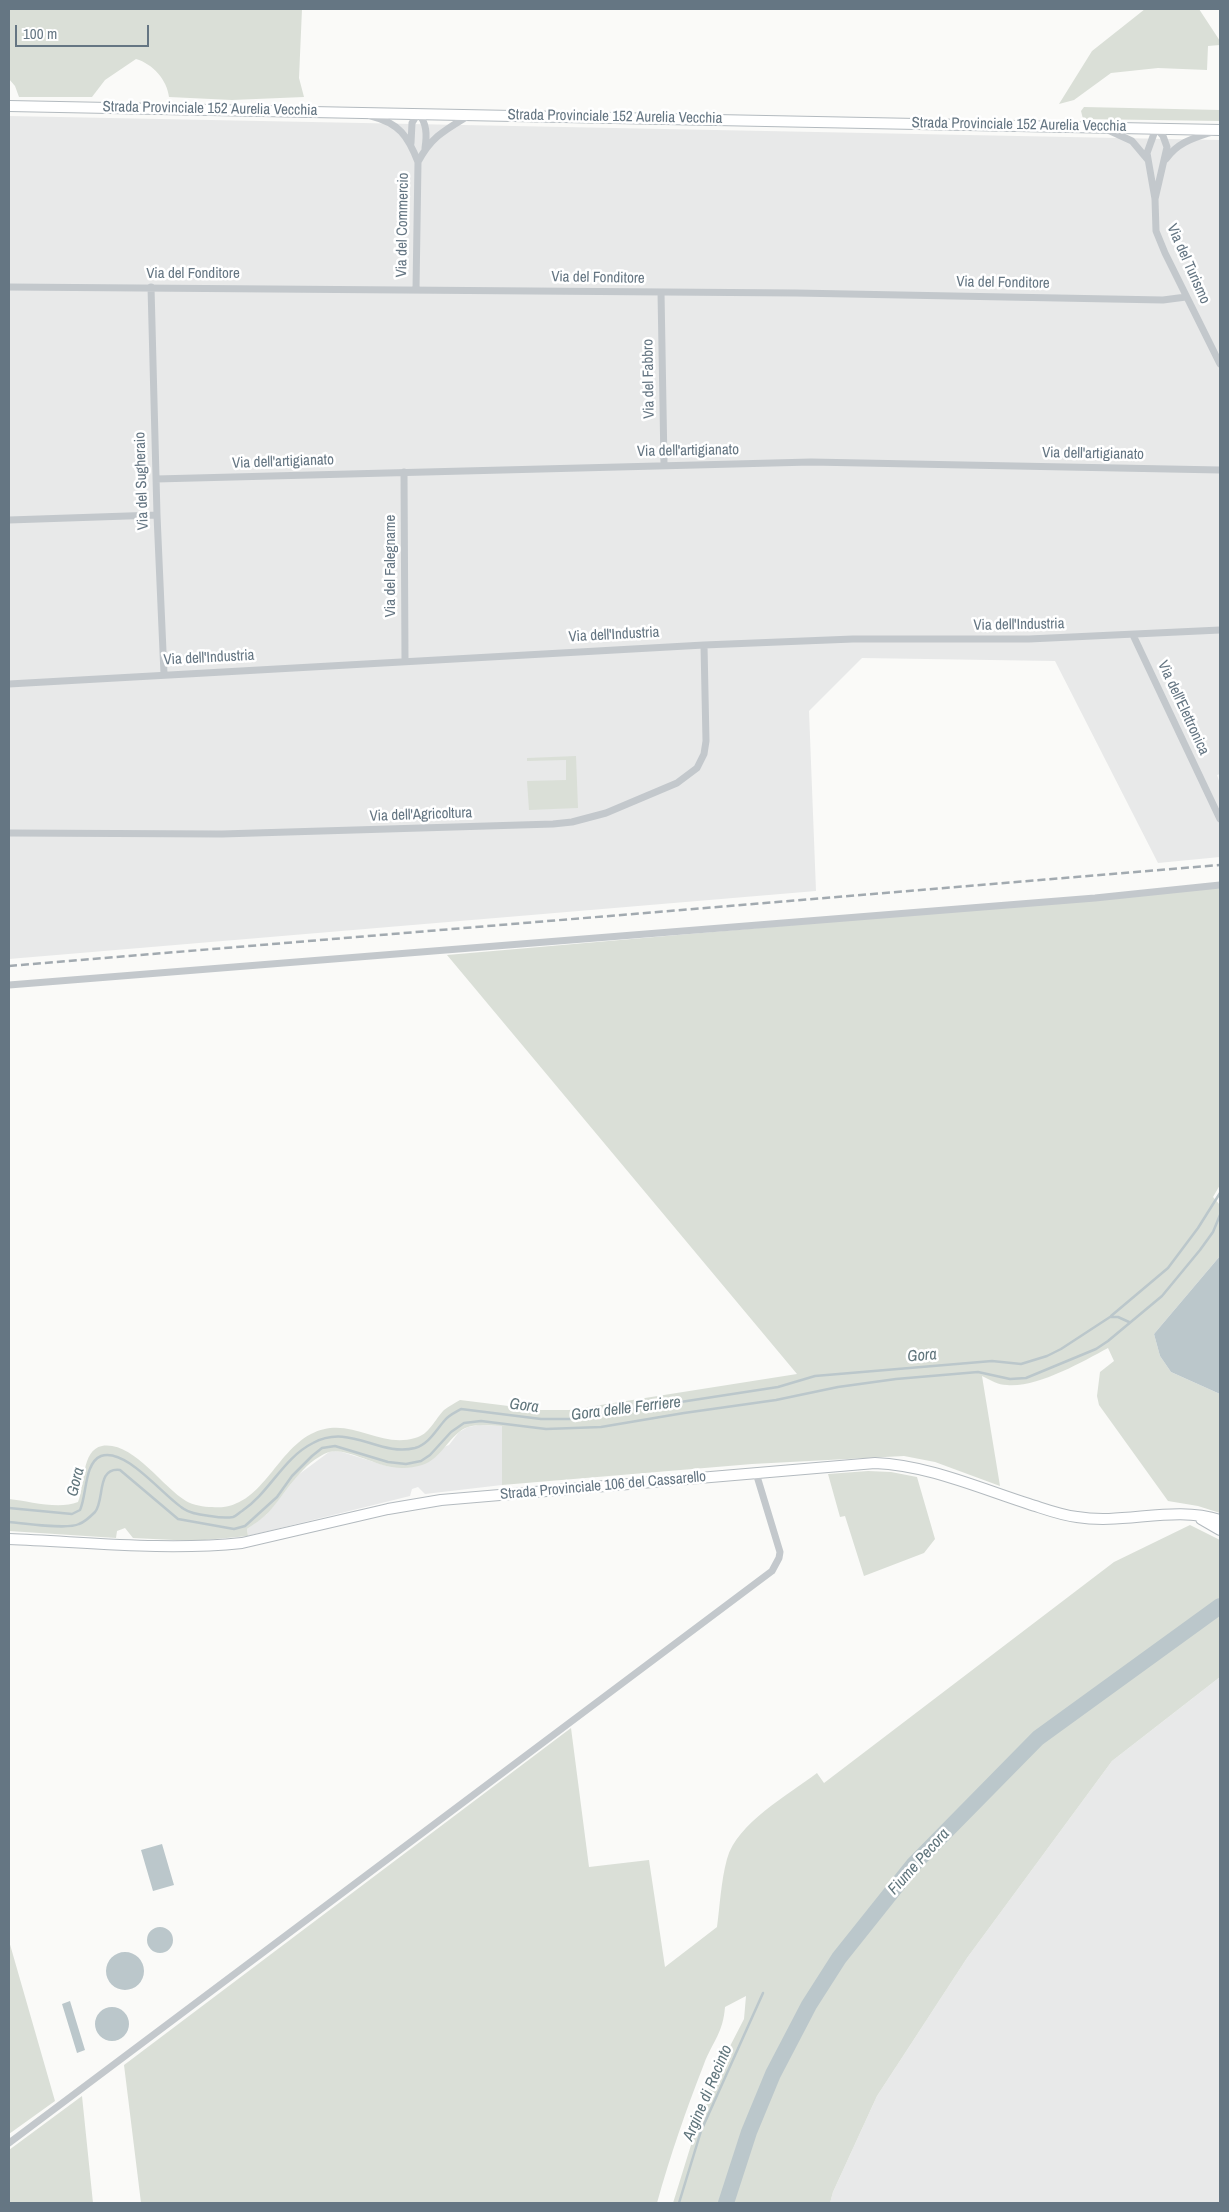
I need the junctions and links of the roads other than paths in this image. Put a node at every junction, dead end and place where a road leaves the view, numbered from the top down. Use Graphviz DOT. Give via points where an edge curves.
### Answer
graph roads {
  1 [pos="9,106"];
  2 [pos="352,111"];
  3 [pos="418,113"];
  4 [pos="471,114"];
  5 [pos="1098,127"];
  6 [pos="1156,128"];
  7 [pos="1219,130"];
  8 [pos="411,143"];
  9 [pos="426,148"];
  10 [pos="1148,161"];
  11 [pos="1165,161"];
  12 [pos="418,162"];
  13 [pos="1155,199"];
  14 [pos="9,287"];
  15 [pos="151,287"];
  16 [pos="416,289"];
  17 [pos="661,292"];
  18 [pos="1186,297"];
  19 [pos="1218,356"];
  20 [pos="1220,364"];
  21 [pos="664,464"];
  22 [pos="1220,470"];
  23 [pos="404,472"];
  24 [pos="156,479"];
  25 [pos="156,515"];
  26 [pos="9,520"];
  27 [pos="1220,630"];
  28 [pos="1133,635"];
  29 [pos="704,644"];
  30 [pos="405,660"];
  31 [pos="164,674"];
  32 [pos="9,684"];
  33 [pos="1220,819"];
  34 [pos="9,833"];
  35 [pos="1220,886"];
  36 [pos="9,985"];
  37 [pos="756,1473"];
  38 [pos="1193,1515"];
  39 [pos="1220,1520"];
  40 [pos="1220,1530"];
  41 [pos="9,1539"];
  42 [pos="9,2143"];
  1 -- 2 [label="street, Strada Provinciale 152 Aurelia Vecchia"];
  2 -- 3 [label="street, Strada Provinciale 152 Aurelia Vecchia"];
  2 -- 8 [label="street, Via del Commercio" via="396,126"];
  3 -- 4 [label="street, Strada Provinciale 152 Aurelia Vecchia"];
  3 -- 8 [label="street, Via del Commercio" via="412,123"];
  3 -- 9 [label="street" via="425,123"];
  4 -- 5 [label="street, Strada Provinciale 152 Aurelia Vecchia"];
  4 -- 9 [label="street, Via del Commercio" via="438,134"];
  5 -- 6 [label="street, Strada Provinciale 152 Aurelia Vecchia"];
  5 -- 10 [label="street, Via del Turismo" via="1132,141"];
  6 -- 7 [label="street, Strada Provinciale 152 Aurelia Vecchia"];
  6 -- 10 [label="street, Via del Turismo" via="1148,148"];
  6 -- 11 [label="street, Via del Turismo" via="1166,141"];
  7 -- 11 [label="street" via="1185,142"];
  8 -- 12 [label="street, Via del Commercio"];
  9 -- 12 [label="street, Via del Commercio"];
  10 -- 13 [label="street, Via del Turismo"];
  11 -- 13 [label="street, Via del Turismo"];
  12 -- 16 [label="street, Via del Commercio"];
  13 -- 18 [label="street, Via del Turismo" via="1159,239"];
  14 -- 15 [label="street, Via del Fonditore"];
  15 -- 16 [label="street, Via del Fonditore"];
  15 -- 24 [label="street, Via del Sugheraio"];
  16 -- 17 [label="street, Via del Fonditore"];
  17 -- 18 [label="street, Via del Fonditore" via="1163,300"];
  17 -- 21 [label="street, Via del Fabbro"];
  18 -- 19 [label="street, Via del Turismo"];
  19 -- 20 [label="street, Via del Turismo"];
  21 -- 22 [label="street, Via dell'artigianato" via="853,462"];
  21 -- 23 [label="street, Via dell'artigianato"];
  23 -- 24 [label="street, Via dell'artigianato"];
  23 -- 30 [label="street, Via del Falegname"];
  24 -- 25 [label="street, Via del Sugheraio"];
  25 -- 26 [label="street"];
  25 -- 31 [label="street, Via del Sugheraio"];
  27 -- 28 [label="street, Via dell'Industria"];
  28 -- 29 [label="street, Via dell'Industria"];
  28 -- 33 [label="street, Via dell'Elettronica"];
  29 -- 30 [label="street, Via dell'Industria"];
  29 -- 34 [label="street, Via dell'Agricoltura" via="706,741 697,768 662,791 588,818 553,824 353,831"];
  30 -- 31 [label="street, Via dell'Industria"];
  31 -- 32 [label="street, Via dell'Industria"];
  35 -- 36 [label="street"];
  37 -- 38 [label="street, Strada Provinciale 106 del Cassarello" via="890,1464 920,1469 1074,1517 1116,1520 1159,1514"];
  37 -- 41 [label="street, Strada Provinciale 106 del Cassarello" via="441,1500 218,1546"];
  37 -- 42 [label="street" via="780,1552 772,1571"];
  38 -- 39 [label="street, Strada Provinciale 106 del Cassarello"];
  38 -- 40 [label="street, Strada Provinciale 106 del Cassarello"];
}
